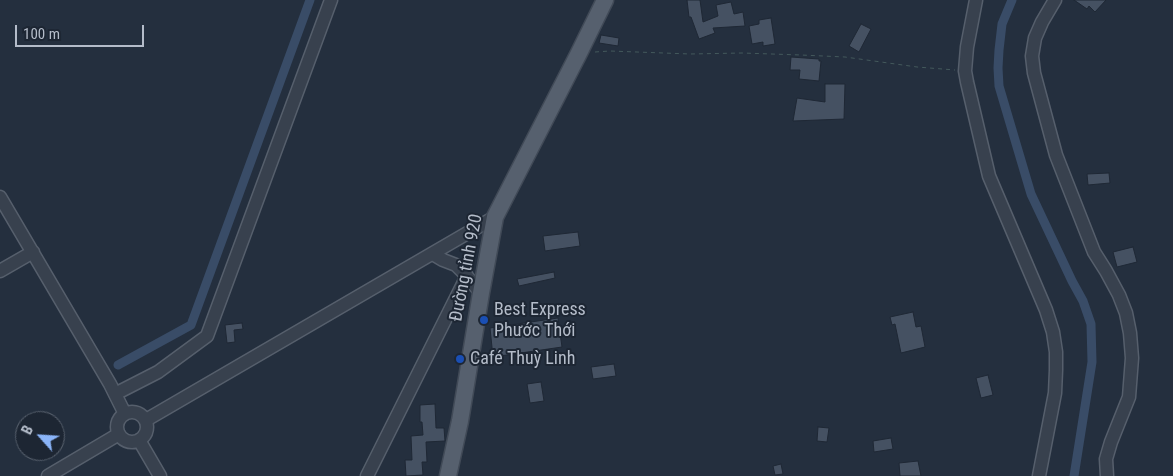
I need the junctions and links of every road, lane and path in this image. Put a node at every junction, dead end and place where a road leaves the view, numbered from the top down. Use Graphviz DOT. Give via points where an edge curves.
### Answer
graph roads {
  1 [pos="331,0"];
  2 [pos="605,0"];
  3 [pos="976,0"];
  4 [pos="1056,0"];
  5 [pos="579,53"];
  6 [pos="966,71"];
  7 [pos="0,197"];
  8 [pos="495,217"];
  9 [pos="33,252"];
  10 [pos="433,254"];
  11 [pos="0,271"];
  12 [pos="467,276"];
  13 [pos="481,293"];
  14 [pos="115,394"];
  15 [pos="126,414"];
  16 [pos="146,420"];
  17 [pos="119,434"];
  18 [pos="139,440"];
  19 [pos="48,476"];
  20 [pos="160,476"];
  21 [pos="367,476"];
  22 [pos="448,476"];
  23 [pos="1039,476"];
  24 [pos="1106,476"];
  1 -- 14 [label="street" via="207,336 158,372"];
  2 -- 5 [label="main road, Đường tỉnh 920"];
  3 -- 6 [label="street"];
  4 -- 24 [label="street" via="1035,38 1034,73 1056,155 1094,252 1119,295 1130,334 1129,397 1106,459"];
  5 -- 6 [label="path" via="845,57 917,68"];
  5 -- 8 [label="main road, Đường tỉnh 920"];
  6 -- 23 [label="street" via="989,176 1053,332 1056,352 1054,393"];
  7 -- 9 [label="street"];
  8 -- 10 [label="street"];
  8 -- 13 [label="main road, Đường tỉnh 920"];
  9 -- 11 [label="street"];
  9 -- 14 [label="street"];
  10 -- 12 [label="street" via="456,265"];
  10 -- 16 [label="street"];
  12 -- 13 [label="street"];
  12 -- 21 [label="street"];
  13 -- 22 [label="main road, Đường tỉnh 920"];
  14 -- 15 [label="street"];
  15 -- 16 [label="street" via="134,412"];
  15 -- 17 [label="street" via="118,425"];
  16 -- 18 [label="street" via="147,429"];
  17 -- 18 [label="street" via="130,442"];
  17 -- 19 [label="street"];
  18 -- 20 [label="street"];
}
